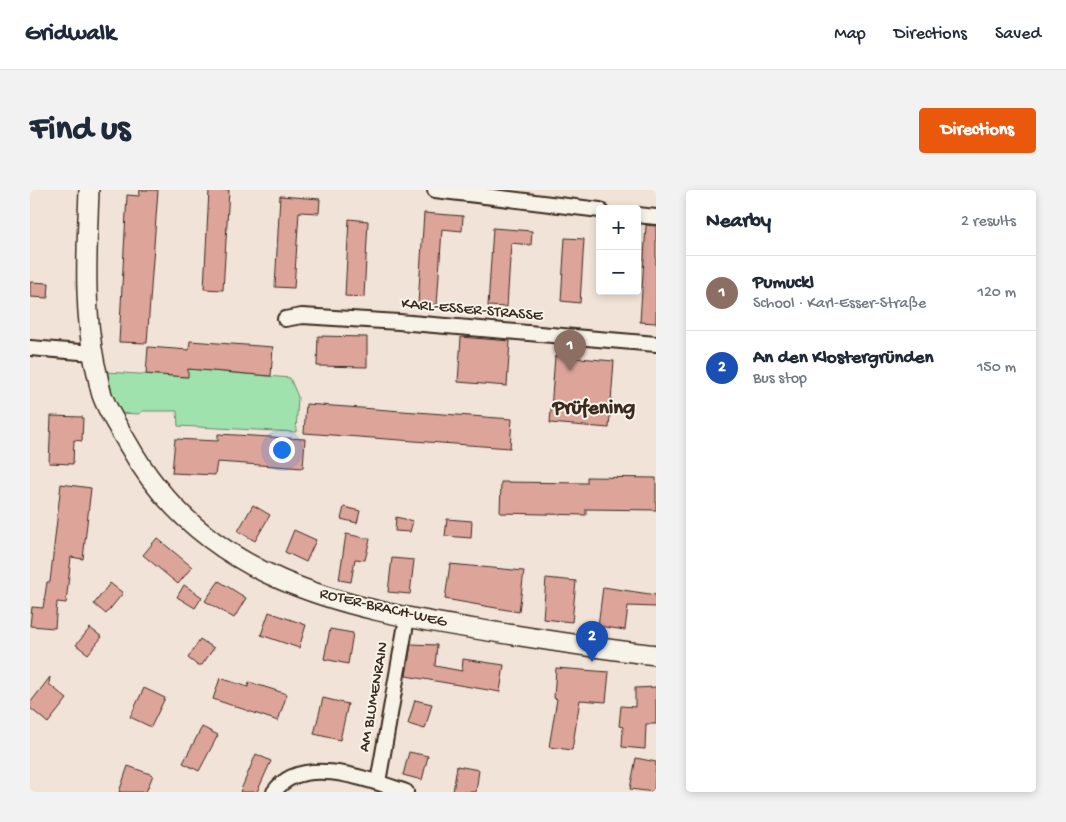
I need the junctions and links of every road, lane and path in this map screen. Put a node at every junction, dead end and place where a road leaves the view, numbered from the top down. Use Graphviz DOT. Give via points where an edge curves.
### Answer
graph roads {
  1 [pos="89,190"];
  2 [pos="435,190"];
  3 [pos="596,210"];
  4 [pos="641,215"];
  5 [pos="656,217"];
  6 [pos="285,319"];
  7 [pos="656,344"];
  8 [pos="30,348"];
  9 [pos="93,353"];
  10 [pos="407,618"];
  11 [pos="656,655"];
  12 [pos="378,782"];
  13 [pos="274,792"];
  14 [pos="406,792"];
  1 -- 9 [label="street, ROTER-BRACH-WEG" via="86,295"];
  2 -- 3 [label="street"];
  4 -- 5 [label="street"];
  6 -- 7 [label="street, KARL-ESSER-STRASSE" via="302,316 399,322"];
  8 -- 9 [label="street"];
  9 -- 10 [label="street, ROTER-BRACH-WEG" via="102,394 141,469 166,500 200,532 267,576 349,605"];
  10 -- 11 [label="street, ROTER-BRACH-WEG"];
  10 -- 12 [label="street, AM BLUMENRAIN"];
  12 -- 13 [label="street" via="333,772 313,772 295,774 282,781"];
  12 -- 14 [label="street"];
}
